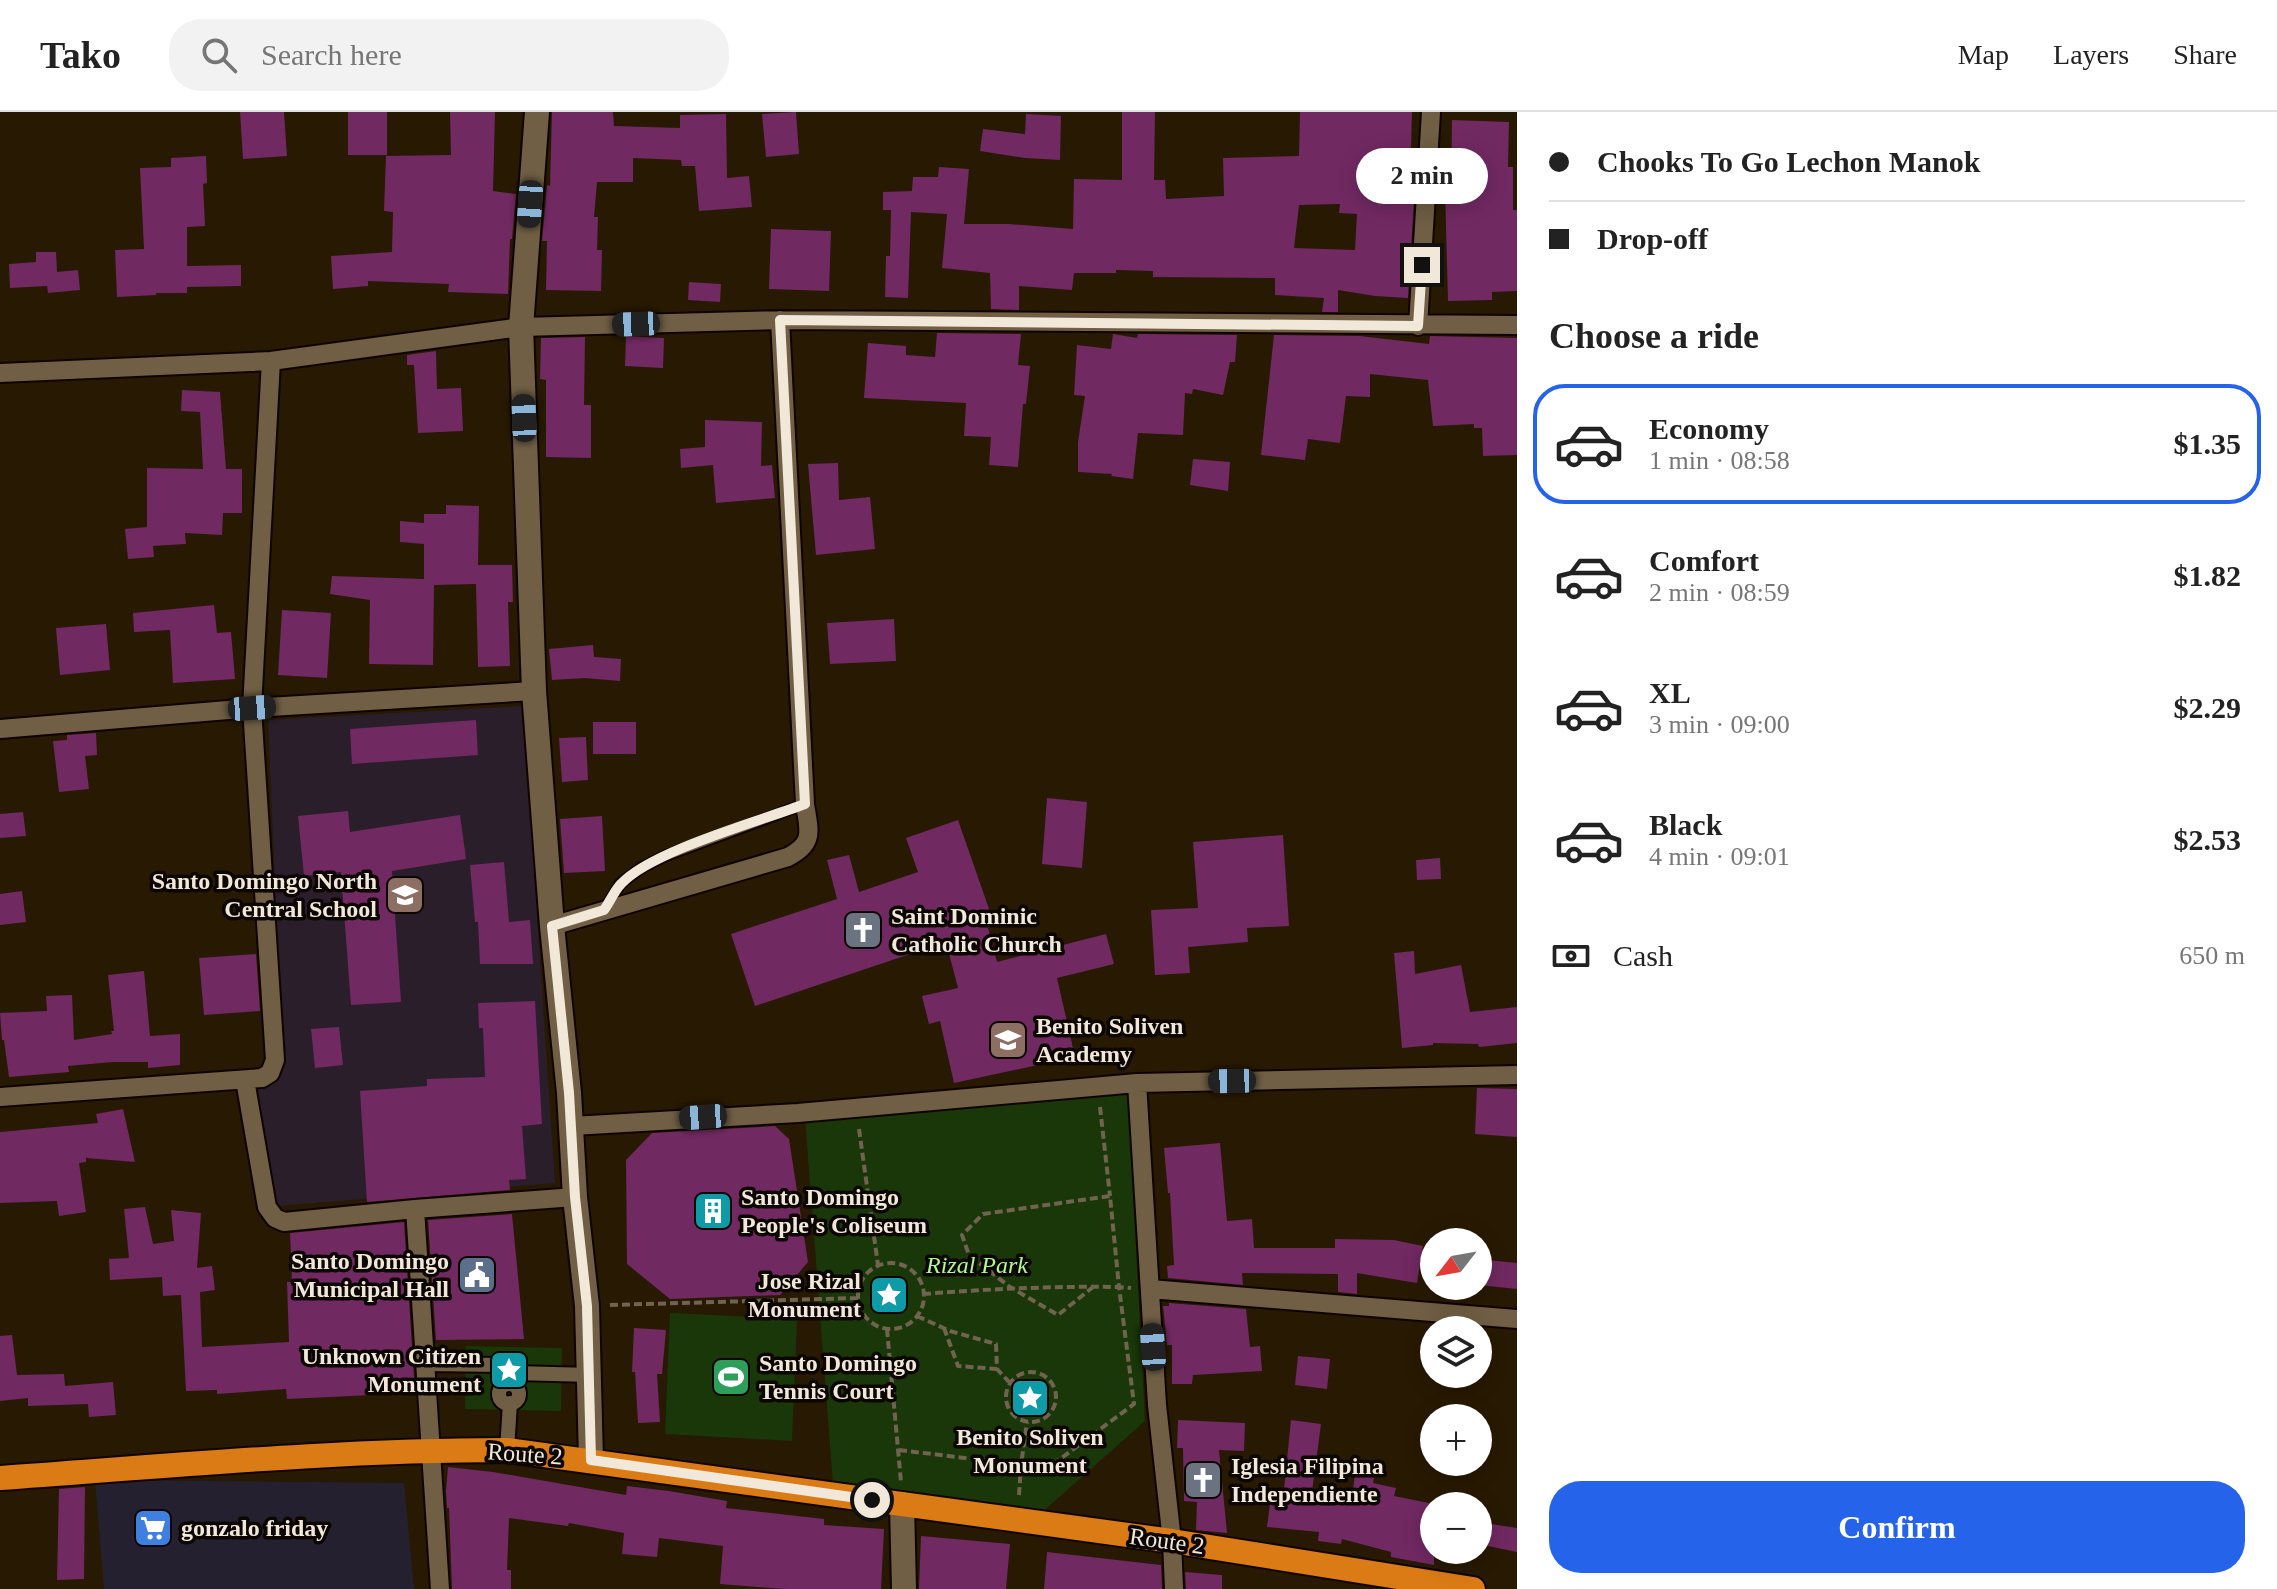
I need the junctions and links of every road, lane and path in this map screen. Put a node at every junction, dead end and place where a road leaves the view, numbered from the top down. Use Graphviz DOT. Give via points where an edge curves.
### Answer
graph roads {
  1 [pos="537,112"];
  2 [pos="1431,112"];
  3 [pos="780,320"];
  4 [pos="1517,325"];
  5 [pos="1418,326"];
  6 [pos="521,327"];
  7 [pos="271,361"];
  8 [pos="0,373"];
  9 [pos="534,691"];
  10 [pos="252,708"];
  11 [pos="0,729"];
  12 [pos="805,804"];
  13 [pos="604,910"];
  14 [pos="552,926"];
  15 [pos="1517,1075"];
  16 [pos="245,1080"];
  17 [pos="1137,1083"];
  18 [pos="0,1097"];
  19 [pos="1100,1103"];
  20 [pos="858,1119"];
  21 [pos="572,1126"];
  22 [pos="1110,1196"];
  23 [pos="575,1197"];
  24 [pos="415,1209"];
  25 [pos="878,1265"];
  26 [pos="1010,1287"];
  27 [pos="1093,1287"];
  28 [pos="1119,1287"];
  29 [pos="1150,1289"];
  30 [pos="923,1294"];
  31 [pos="858,1298"];
  32 [pos="587,1306"];
  33 [pos="917,1316"];
  34 [pos="1517,1319"];
  35 [pos="944,1328"];
  36 [pos="887,1329"];
  37 [pos="425,1368"];
  38 [pos="997,1369"];
  39 [pos="590,1370"];
  40 [pos="509,1373"];
  41 [pos="1010,1383"];
  42 [pos="1027,1422"];
  43 [pos="430,1450"];
  44 [pos="507,1450"];
  45 [pos="899,1450"];
  46 [pos="591,1460"];
  47 [pos="1021,1465"];
  48 [pos="0,1478"];
  49 [pos="902,1504"];
  50 [pos="1018,1520"];
  51 [pos="1172,1541"];
  52 [pos="440,1589"];
  53 [pos="904,1589"];
  54 [pos="1174,1589"];
  55 [pos="1473,1589"];
  1 -- 6 [label="street"];
  2 -- 5 [label="street"];
  3 -- 5 [label="street"];
  3 -- 6 [label="street"];
  3 -- 12 [label="street"];
  4 -- 5 [label="street"];
  6 -- 7 [label="street"];
  6 -- 9 [label="street"];
  7 -- 8 [label="street"];
  7 -- 10 [label="street"];
  9 -- 10 [label="street"];
  9 -- 14 [label="street"];
  10 -- 11 [label="street"];
  10 -- 16 [label="street" via="275,1060 265,1077"];
  12 -- 13 [label="lane" via="641,868 620,884"];
  12 -- 13 [label="street" via="807,844 788,857"];
  13 -- 14 [label="street"];
  14 -- 21 [label="street"];
  15 -- 17 [label="street"];
  16 -- 18 [label="street"];
  16 -- 24 [label="street" via="267,1207 275,1218 284,1222"];
  17 -- 21 [label="street" via="798,1113"];
  17 -- 29 [label="street"];
  19 -- 22 [label="path"];
  20 -- 25 [label="path"];
  21 -- 23 [label="street"];
  22 -- 26 [label="path" via="983,1214 962,1235 969,1255"];
  22 -- 28 [label="path"];
  23 -- 24 [label="street"];
  23 -- 32 [label="street"];
  24 -- 37 [label="street"];
  25 -- 30 [label="path" via="908,1268"];
  25 -- 31 [label="path" via="862,1278"];
  26 -- 27 [label="path"];
  26 -- 27 [label="path" via="1058,1315"];
  26 -- 30 [label="path"];
  27 -- 28 [label="path"];
  28 -- 29 [label="path"];
  28 -- 47 [label="path" via="1134,1404 1048,1468"];
  29 -- 34 [label="street"];
  29 -- 51 [label="street"];
  30 -- 33 [label="path"];
  31 -- 32 [label="path"];
  31 -- 36 [label="path" via="867,1318"];
  32 -- 39 [label="street"];
  33 -- 35 [label="path"];
  33 -- 36 [label="path"];
  35 -- 38 [label="path" via="996,1344"];
  35 -- 38 [label="path" via="958,1366"];
  36 -- 45 [label="path"];
  37 -- 40 [label="street"];
  37 -- 43 [label="street"];
  38 -- 41 [label="path"];
  39 -- 40 [label="street"];
  39 -- 46 [label="street"];
  40 -- 44 [label="street" via="500,1394 510,1403"];
  41 -- 42 [label="path" via="1008,1407"];
  41 -- 42 [label="path" via="1032,1372 1052,1384 1054,1408 1043,1419"];
  42 -- 47 [label="path"];
  43 -- 44 [label="highway, Route 2"];
  43 -- 48 [label="highway, Route 2"];
  43 -- 52 [label="street"];
  44 -- 46 [label="highway, Route 2"];
  45 -- 47 [label="path"];
  45 -- 49 [label="path"];
  46 -- 49 [label="highway, Route 2"];
  47 -- 50 [label="path"];
  49 -- 50 [label="highway, Route 2"];
  49 -- 53 [label="street"];
  50 -- 51 [label="highway, Route 2"];
  51 -- 54 [label="street"];
  51 -- 55 [label="highway, Route 2"];
}
